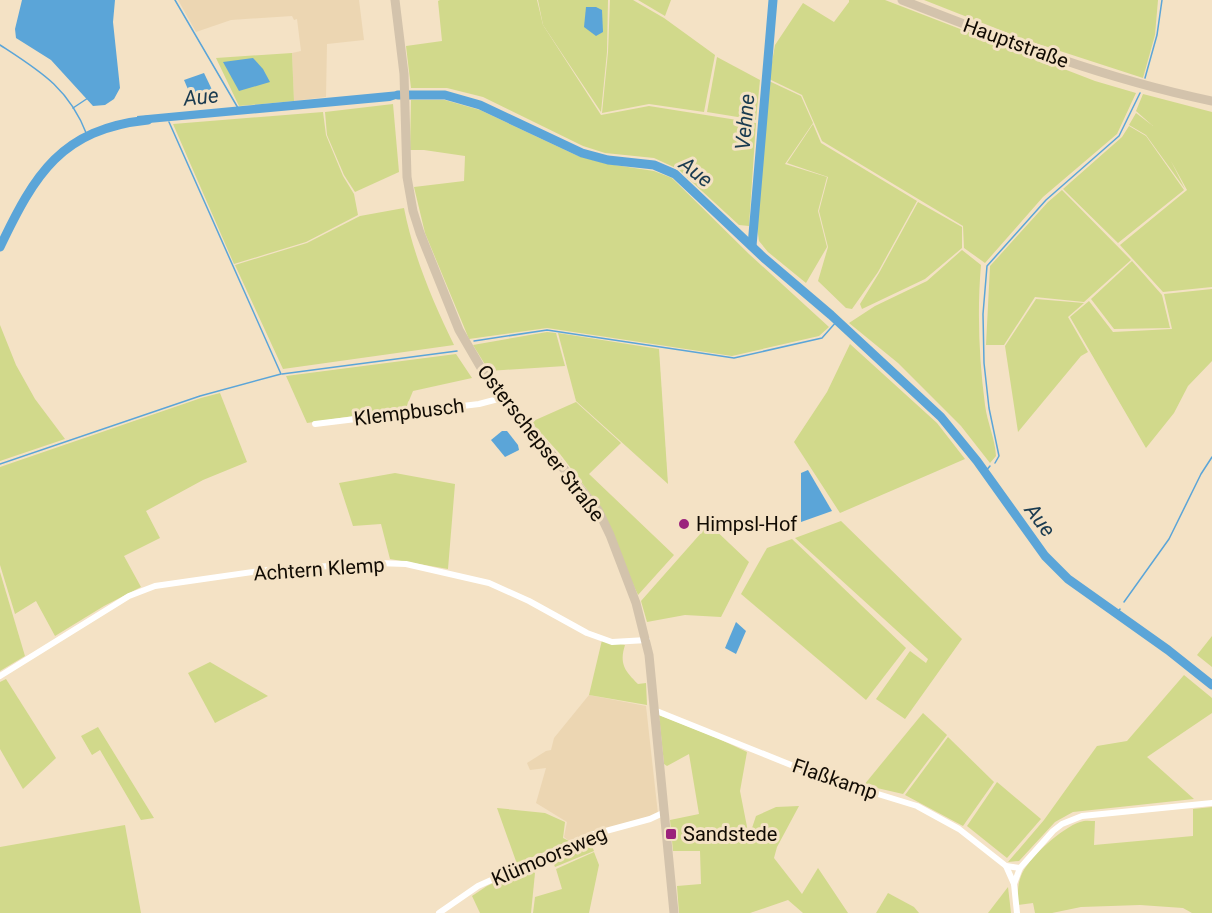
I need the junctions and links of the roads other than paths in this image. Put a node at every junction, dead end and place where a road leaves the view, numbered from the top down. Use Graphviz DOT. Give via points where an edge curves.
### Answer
graph roads {
  1 [pos="395,0"];
  2 [pos="902,0"];
  3 [pos="1212,101"];
  4 [pos="502,395"];
  5 [pos="315,424"];
  6 [pos="647,640"];
  7 [pos="0,676"];
  8 [pos="654,710"];
  9 [pos="1212,803"];
  10 [pos="665,812"];
  11 [pos="1006,866"];
  12 [pos="1020,868"];
  13 [pos="1014,884"];
  14 [pos="439,913"];
  15 [pos="674,913"];
  16 [pos="1017,913"];
  1 -- 4 [label="main road, Osterschepser Straße" via="405,85 407,177 412,207 459,330"];
  2 -- 3 [label="main road, Hauptstraße" via="1097,72"];
  4 -- 5 [label="street, Klempbusch" via="479,404"];
  4 -- 6 [label="main road, Osterschepser Straße" via="598,510 632,591"];
  6 -- 7 [label="street, Achtern Klemp" via="612,642 489,583 406,564 377,563 267,570 155,586 129,596"];
  6 -- 8 [label="main road, Osterschepser Straße"];
  8 -- 10 [label="main road, Osterschepser Straße"];
  8 -- 11 [label="street, Flaßkamp" via="816,775 917,807 959,829"];
  9 -- 12 [label="street" via="1070,820 1053,831"];
  10 -- 14 [label="street, Klümoorsweg" via="591,835 478,886"];
  10 -- 15 [label="main road, Osterschepser Straße"];
  11 -- 12 [label="street"];
  11 -- 13 [label="street, Flaßkamp"];
  12 -- 13 [label="street"];
  13 -- 16 [label="street"];
}
